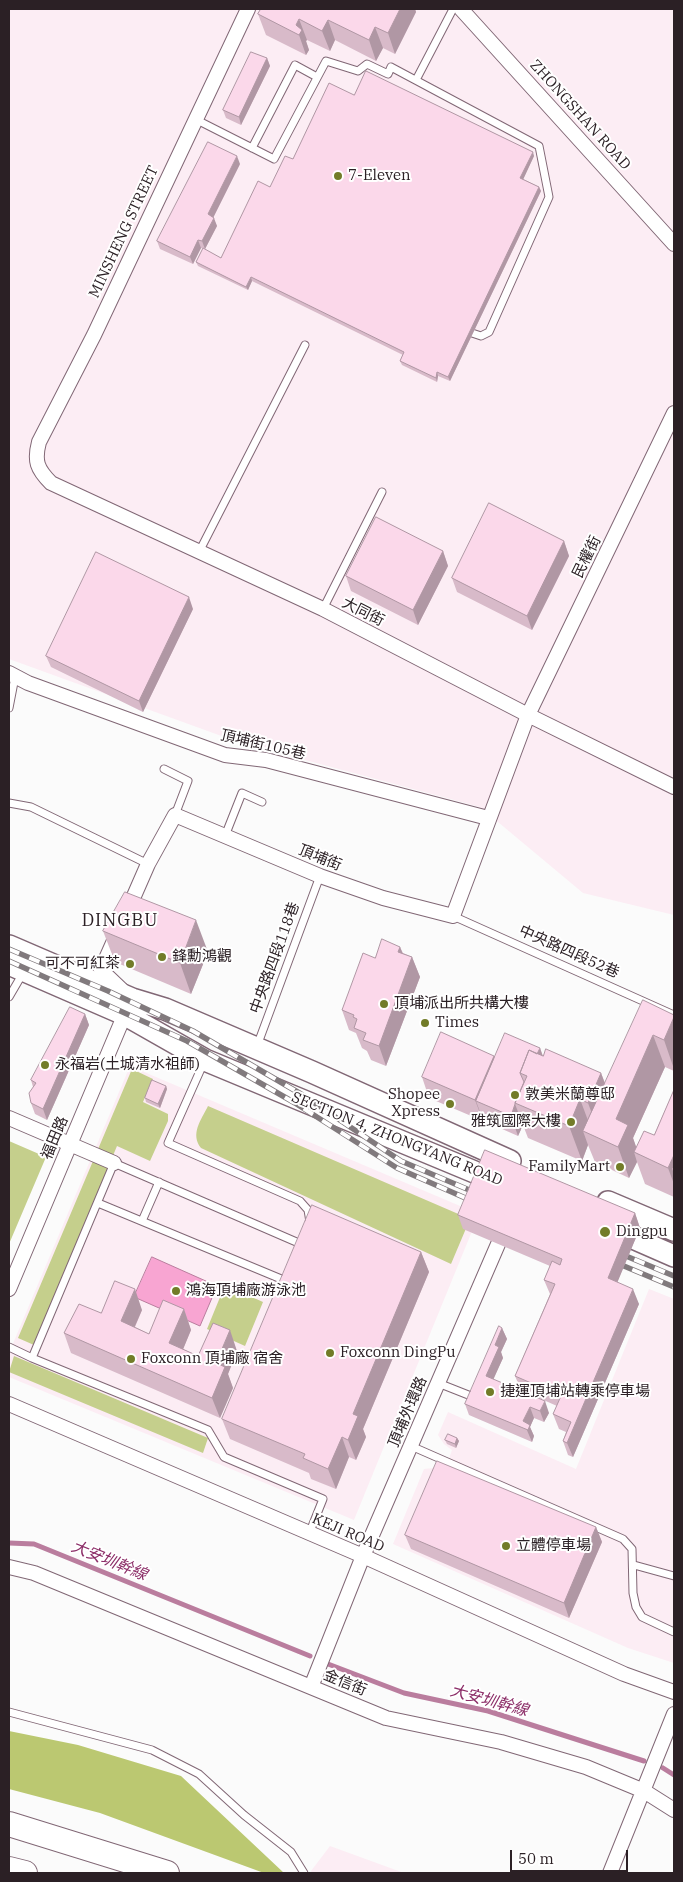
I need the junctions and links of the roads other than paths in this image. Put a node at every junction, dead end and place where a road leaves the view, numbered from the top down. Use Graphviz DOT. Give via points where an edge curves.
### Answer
graph roads {
  1 [pos="248,9"];
  2 [pos="453,9"];
  3 [pos="462,9"];
  4 [pos="317,77"];
  5 [pos="416,80"];
  6 [pos="195,119"];
  7 [pos="252,148"];
  8 [pos="674,244"];
  9 [pos="472,333"];
  10 [pos="305,345"];
  11 [pos="674,414"];
  12 [pos="38,469"];
  13 [pos="382,492"];
  14 [pos="199,552"];
  15 [pos="323,609"];
  16 [pos="12,675"];
  17 [pos="9,708"];
  18 [pos="528,715"];
  19 [pos="164,769"];
  20 [pos="674,787"];
  21 [pos="262,802"];
  22 [pos="9,803"];
  23 [pos="175,815"];
  24 [pos="488,818"];
  25 [pos="225,836"];
  26 [pos="148,864"];
  27 [pos="320,876"];
  28 [pos="453,916"];
  29 [pos="9,946"];
  30 [pos="17,967"];
  31 [pos="9,997"];
  32 [pos="128,1007"];
  33 [pos="674,1008"];
  34 [pos="665,1011"];
  35 [pos="674,1015"];
  36 [pos="256,1049"];
  37 [pos="205,1060"];
  38 [pos="9,1118"];
  39 [pos="69,1145"];
  40 [pos="114,1163"];
  41 [pos="530,1170"];
  42 [pos="159,1182"];
  43 [pos="522,1191"];
  44 [pos="589,1194"];
  45 [pos="98,1203"];
  46 [pos="511,1216"];
  47 [pos="142,1221"];
  48 [pos="595,1222"];
  49 [pos="674,1230"];
  50 [pos="304,1237"];
  51 [pos="298,1251"];
  52 [pos="674,1256"];
  53 [pos="289,1274"];
  54 [pos="9,1289"];
  55 [pos="9,1347"];
  56 [pos="32,1358"];
  57 [pos="438,1384"];
  58 [pos="476,1398"];
  59 [pos="9,1404"];
  60 [pos="411,1446"];
  61 [pos="309,1534"];
  62 [pos="363,1556"];
  63 [pos="634,1565"];
  64 [pos="9,1567"];
  65 [pos="674,1576"];
  66 [pos="674,1632"];
  67 [pos="311,1687"];
  68 [pos="674,1692"];
  69 [pos="9,1712"];
  70 [pos="674,1714"];
  71 [pos="644,1791"];
  72 [pos="674,1810"];
  73 [pos="9,1824"];
  74 [pos="9,1869"];
  75 [pos="25,1873"];
  76 [pos="167,1873"];
  77 [pos="304,1873"];
  78 [pos="610,1873"];
  1 -- 6 [label="street, MINSHENG STREET"];
  2 -- 5 [label="lane"];
  3 -- 8 [label="street, ZHONGSHAN ROAD"];
  4 -- 5 [label="lane" via="326,61 358,71 368,64 388,74 391,67"];
  4 -- 7 [label="lane" via="274,159"];
  4 -- 7 [label="lane" via="295,65"];
  5 -- 9 [label="lane" via="538,146 550,197 489,332 481,336"];
  6 -- 7 [label="lane"];
  6 -- 12 [label="street, MINSHENG STREET" via="94,336 39,442 35,457"];
  10 -- 14 [label="lane"];
  11 -- 18 [label="street, 民權街"];
  12 -- 14 [label="street, 大同街" via="51,483"];
  13 -- 15 [label="lane"];
  14 -- 15 [label="street, 大同街"];
  15 -- 18 [label="street, 大同街"];
  16 -- 17 [label="lane"];
  16 -- 24 [label="street, 頂埔街105巷" via="225,755 266,760"];
  18 -- 20 [label="street, 大同街"];
  18 -- 24 [label="street"];
  19 -- 23 [label="lane" via="188,781"];
  21 -- 25 [label="lane" via="242,794"];
  22 -- 26 [label="lane" via="31,807"];
  23 -- 25 [label="street, 頂埔街"];
  23 -- 26 [label="street"];
  24 -- 28 [label="street"];
  25 -- 27 [label="street, 頂埔街"];
  26 -- 32 [label="street" via="101,970"];
  27 -- 28 [label="street, 頂埔街" via="383,898"];
  27 -- 36 [label="lane, 中央路四段118巷"];
  28 -- 34 [label="lane, 中央路四段52巷"];
  29 -- 32 [label="main road"];
  30 -- 31 [label="lane"];
  30 -- 32 [label="main road"];
  32 -- 36 [label="main road, SECTION 4, ZHONGYANG ROAD" via="165,1009"];
  32 -- 37 [label="main road, SECTION 4, ZHONGYANG ROAD"];
  32 -- 39 [label="street, 福田路"];
  33 -- 34 [label="lane"];
  34 -- 35 [label="lane, 中央路四段52巷"];
  36 -- 41 [label="main road, SECTION 4, ZHONGYANG ROAD"];
  37 -- 43 [label="main road, SECTION 4, ZHONGYANG ROAD"];
  37 -- 50 [label="lane" via="168,1143 300,1201 308,1210 310,1222"];
  38 -- 39 [label="street"];
  39 -- 40 [label="street"];
  39 -- 54 [label="street, 福田路"];
  40 -- 42 [label="lane"];
  40 -- 45 [label="lane"];
  42 -- 47 [label="lane"];
  42 -- 50 [label="lane"];
  44 -- 49 [label="main road"];
  45 -- 47 [label="lane"];
  45 -- 56 [label="lane"];
  46 -- 57 [label="street, 頂埔外環路"];
  47 -- 53 [label="lane" via="286,1281"];
  48 -- 52 [label="main road"];
  50 -- 51 [label="lane"];
  55 -- 56 [label="lane"];
  56 -- 61 [label="lane" via="208,1430 224,1456 323,1499"];
  57 -- 58 [label="lane"];
  57 -- 60 [label="street, 頂埔外環路"];
  59 -- 61 [label="street, KEJI ROAD"];
  60 -- 62 [label="street, 頂埔外環路"];
  60 -- 63 [label="lane" via="623,1539 632,1549"];
  61 -- 62 [label="street, KEJI ROAD"];
  62 -- 67 [label="street, 頂埔外環路"];
  62 -- 68 [label="street, KEJI ROAD" via="624,1674"];
  63 -- 65 [label="lane"];
  63 -- 66 [label="lane" via="636,1607 642,1617"];
  64 -- 67 [label="street, 金信街" via="34,1573"];
  67 -- 71 [label="street, 金信街" via="386,1718 501,1742 586,1766"];
  69 -- 77 [label="lane" via="152,1750 199,1774 291,1852"];
  70 -- 71 [label="street"];
  71 -- 72 [label="street, 金信街"];
  71 -- 78 [label="street"];
  73 -- 76 [label="highway"];
  74 -- 75 [label="highway"];
}
